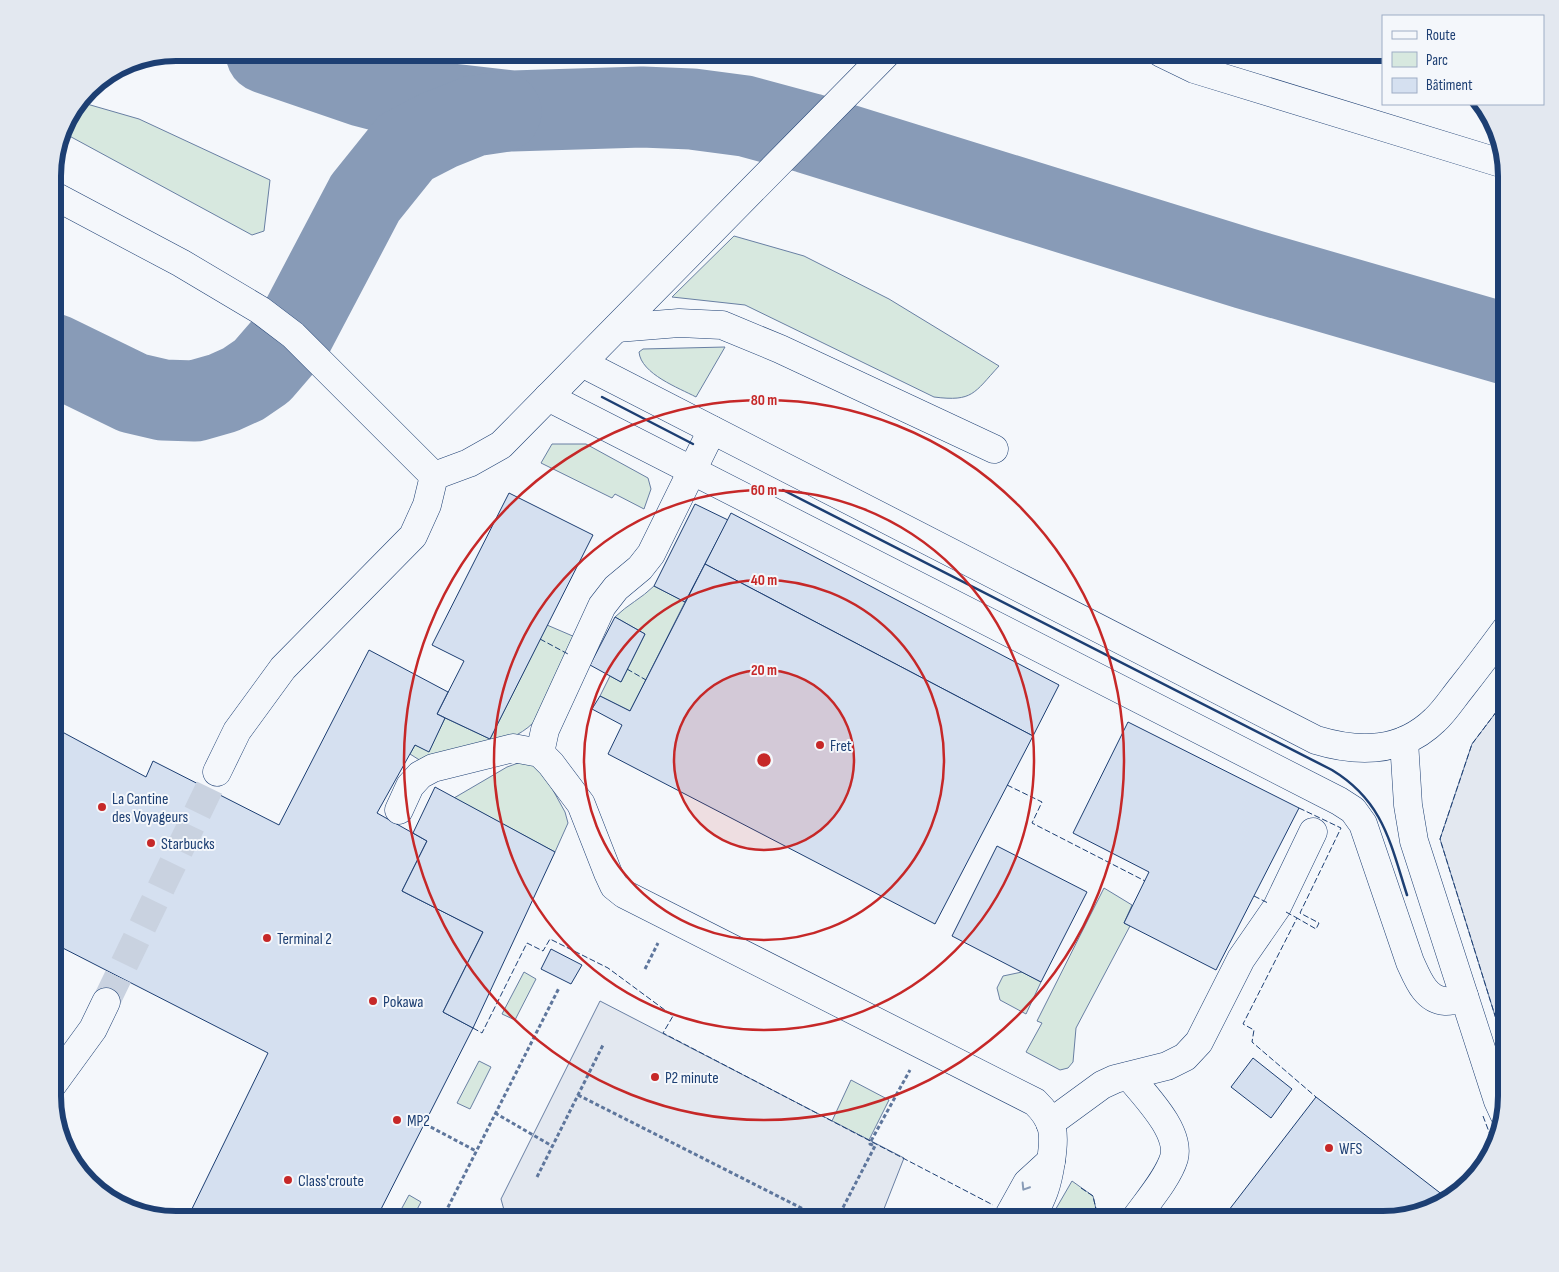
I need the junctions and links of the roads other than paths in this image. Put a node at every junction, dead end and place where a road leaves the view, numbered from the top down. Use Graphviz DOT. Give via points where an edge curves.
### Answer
graph roads {
  1 [pos="878,61"];
  2 [pos="1179,61"];
  3 [pos="1497,162"];
  4 [pos="61,199"];
  5 [pos="616,328"];
  6 [pos="582,363"];
  7 [pos="548,397"];
  8 [pos="712,430"];
  9 [pos="994,449"];
  10 [pos="692,470"];
  11 [pos="434,476"];
  12 [pos="1498,639"];
  13 [pos="1404,741"];
  14 [pos="540,753"];
  15 [pos="217,772"];
  16 [pos="399,810"];
  17 [pos="1313,832"];
  18 [pos="1464,996"];
  19 [pos="106,1002"];
  20 [pos="61,1073"];
  21 [pos="1129,1076"];
  22 [pos="1498,1100"];
  23 [pos="1050,1123"];
  24 [pos="1051,1161"];
  25 [pos="1012,1211"];
  26 [pos="1036,1211"];
  27 [pos="1141,1211"];
  1 -- 5 [label="lane"];
  2 -- 3 [label="lane" via="1194,69"];
  4 -- 11 [label="lane" via="181,263 260,310 293,335"];
  5 -- 6 [label="lane"];
  5 -- 9 [label="lane" via="679,323 722,325"];
  6 -- 7 [label="lane"];
  6 -- 8 [label="lane"];
  7 -- 10 [label="lane"];
  7 -- 11 [label="lane" via="501,445 469,464"];
  8 -- 10 [label="lane"];
  8 -- 13 [label="lane" via="1316,740 1335,746 1376,749"];
  10 -- 14 [label="lane" via="651,554 602,606 545,730"];
  10 -- 18 [label="lane" via="1353,810 1364,824 1420,984 1433,997 1446,1002"];
  11 -- 15 [label="lane" via="413,536 283,668 236,731"];
  12 -- 13 [label="lane" via="1436,720"];
  13 -- 18 [label="lane" via="1414,841"];
  14 -- 16 [label="lane" via="513,748 433,768 410,786"];
  14 -- 23 [label="lane" via="581,804 614,886 624,894 1034,1102"];
  17 -- 21 [label="lane" via="1277,907 1242,959 1199,1042 1185,1057 1168,1066"];
  18 -- 22 [label="lane"];
  19 -- 20 [label="lane" via="93,1029"];
  21 -- 23 [label="lane" via="1102,1085"];
  21 -- 27 [label="lane" via="1169,1128 1173,1142 1174,1156 1168,1172"];
  23 -- 24 [label="lane" via="1054,1147"];
  24 -- 25 [label="lane, one-way" via="1027,1183"];
  24 -- 26 [label="lane" via="1045,1193"];
}
